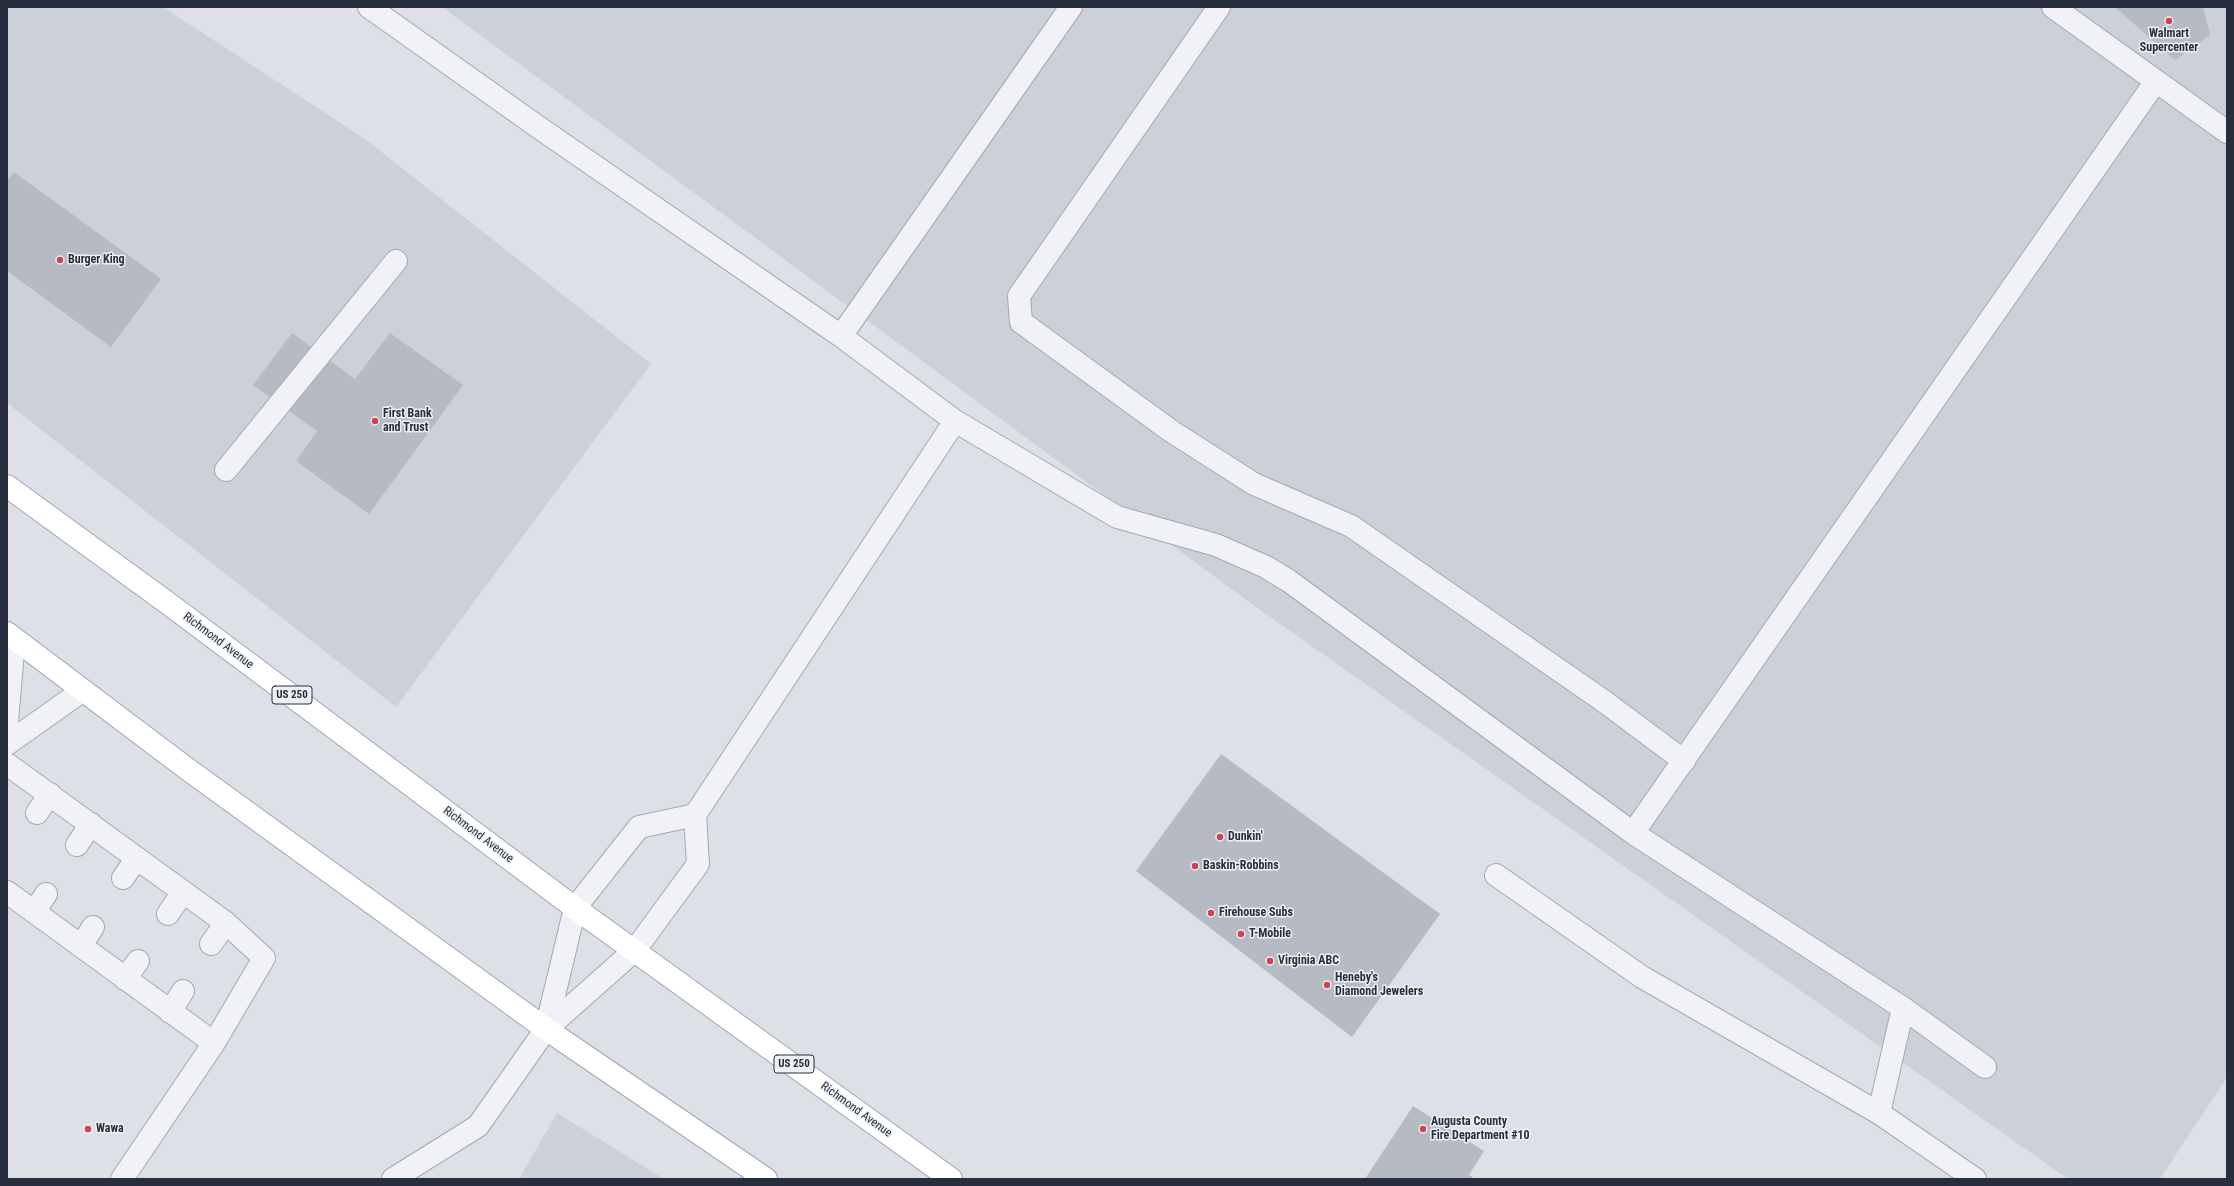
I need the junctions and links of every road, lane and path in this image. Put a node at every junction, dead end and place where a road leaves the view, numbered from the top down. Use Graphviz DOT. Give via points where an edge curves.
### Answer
graph roads {
  1 [pos="1071,7"];
  2 [pos="1219,7"];
  3 [pos="2053,7"];
  4 [pos="382,11"];
  5 [pos="2156,81"];
  6 [pos="2227,132"];
  7 [pos="396,261"];
  8 [pos="841,336"];
  9 [pos="955,421"];
  10 [pos="226,470"];
  11 [pos="7,486"];
  12 [pos="11,636"];
  13 [pos="82,691"];
  14 [pos="7,722"];
  15 [pos="7,744"];
  16 [pos="1684,762"];
  17 [pos="7,764"];
  18 [pos="50,794"];
  19 [pos="37,813"];
  20 [pos="695,815"];
  21 [pos="91,824"];
  22 [pos="1633,833"];
  23 [pos="77,845"];
  24 [pos="137,858"];
  25 [pos="1496,875"];
  26 [pos="123,878"];
  27 [pos="7,892"];
  28 [pos="183,892"];
  29 [pos="46,894"];
  30 [pos="575,908"];
  31 [pos="34,912"];
  32 [pos="168,914"];
  33 [pos="226,923"];
  34 [pos="92,927"];
  35 [pos="211,944"];
  36 [pos="80,946"];
  37 [pos="635,950"];
  38 [pos="138,961"];
  39 [pos="125,979"];
  40 [pos="183,991"];
  41 [pos="1903,1008"];
  42 [pos="170,1012"];
  43 [pos="546,1030"];
  44 [pos="214,1044"];
  45 [pos="1985,1067"];
  46 [pos="1879,1113"];
  47 [pos="122,1179"];
  48 [pos="393,1179"];
  49 [pos="766,1179"];
  50 [pos="951,1179"];
  51 [pos="1975,1179"];
  1 -- 8 [label="lane"];
  2 -- 16 [label="lane" via="1019,296 1021,322 1171,431 1254,484 1351,526 1605,702"];
  3 -- 5 [label="lane"];
  4 -- 8 [label="lane" via="541,129"];
  5 -- 6 [label="lane"];
  5 -- 16 [label="lane"];
  7 -- 10 [label="lane"];
  8 -- 9 [label="lane"];
  9 -- 20 [label="lane"];
  9 -- 22 [label="lane" via="1117,517 1216,545 1277,574"];
  11 -- 30 [label="main road, Richmond Avenue / US 250"];
  12 -- 13 [label="main road"];
  12 -- 14 [label="lane"];
  13 -- 15 [label="lane"];
  13 -- 43 [label="main road"];
  16 -- 22 [label="lane"];
  17 -- 18 [label="lane"];
  18 -- 19 [label="lane"];
  18 -- 21 [label="lane"];
  20 -- 30 [label="lane" via="639,827"];
  20 -- 37 [label="lane" via="698,864"];
  21 -- 23 [label="lane"];
  21 -- 24 [label="lane"];
  22 -- 41 [label="lane"];
  24 -- 26 [label="lane"];
  24 -- 28 [label="lane"];
  25 -- 46 [label="lane" via="1642,977"];
  27 -- 31 [label="lane"];
  28 -- 32 [label="lane"];
  28 -- 33 [label="lane"];
  29 -- 31 [label="lane"];
  30 -- 37 [label="main road, Richmond Avenue / US 250"];
  30 -- 43 [label="lane"];
  31 -- 36 [label="lane"];
  33 -- 35 [label="lane"];
  33 -- 44 [label="lane" via="264,958"];
  34 -- 36 [label="lane"];
  36 -- 39 [label="lane"];
  37 -- 43 [label="lane"];
  37 -- 50 [label="main road, Richmond Avenue / US 250"];
  38 -- 39 [label="lane"];
  39 -- 42 [label="lane"];
  40 -- 42 [label="lane"];
  41 -- 45 [label="lane"];
  41 -- 46 [label="lane"];
  42 -- 44 [label="lane"];
  43 -- 48 [label="lane" via="478,1126"];
  43 -- 49 [label="main road"];
  44 -- 47 [label="lane"];
  46 -- 51 [label="lane"];
}
